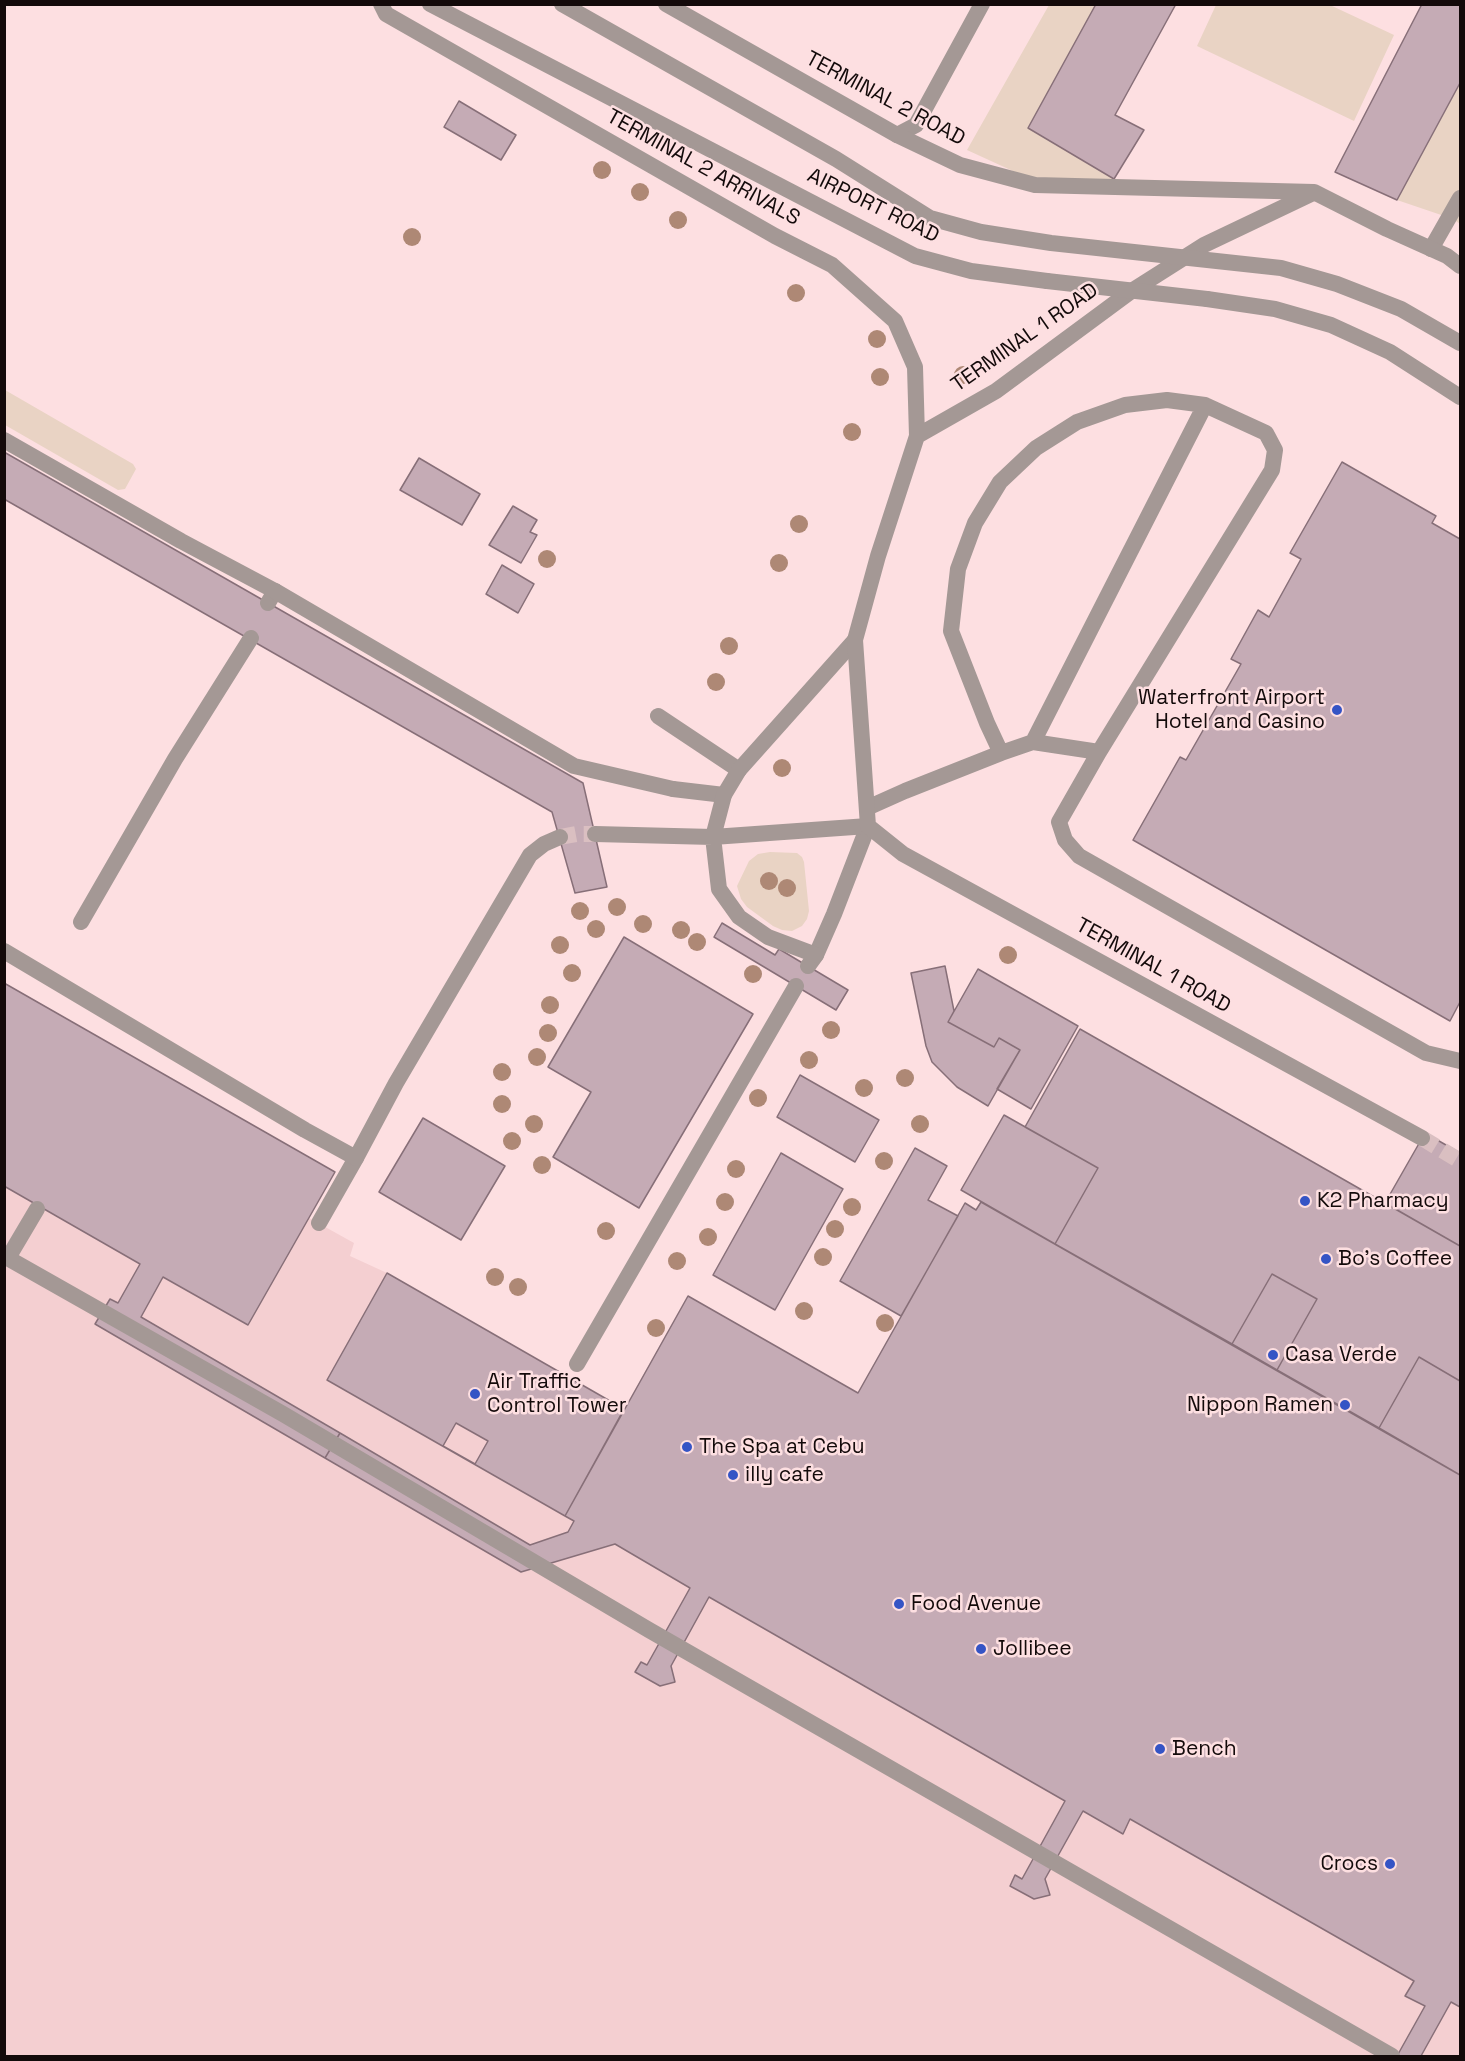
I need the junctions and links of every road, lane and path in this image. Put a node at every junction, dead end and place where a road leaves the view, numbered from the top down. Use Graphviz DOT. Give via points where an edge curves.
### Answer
graph roads {
  1 [pos="381,4"];
  2 [pos="430,4"];
  3 [pos="562,4"];
  4 [pos="666,4"];
  5 [pos="982,4"];
  6 [pos="897,135"];
  7 [pos="1314,192"];
  8 [pos="1461,198"];
  9 [pos="1431,249"];
  10 [pos="1461,266"];
  11 [pos="1461,343"];
  12 [pos="1461,397"];
  13 [pos="1205,405"];
  14 [pos="917,436"];
  15 [pos="4,441"];
  16 [pos="251,638"];
  17 [pos="855,640"];
  18 [pos="658,716"];
  19 [pos="1032,742"];
  20 [pos="1099,752"];
  21 [pos="1001,753"];
  22 [pos="739,770"];
  23 [pos="724,795"];
  24 [pos="867,808"];
  25 [pos="868,825"];
  26 [pos="595,834"];
  27 [pos="560,837"];
  28 [pos="713,837"];
  29 [pos="81,922"];
  30 [pos="4,951"];
  31 [pos="796,986"];
  32 [pos="1461,1061"];
  33 [pos="1422,1138"];
  34 [pos="356,1158"];
  35 [pos="37,1209"];
  36 [pos="319,1223"];
  37 [pos="6,1257"];
  38 [pos="577,1364"];
  39 [pos="1392,2056"];
  1 -- 14 [label="street, TERMINAL 2 ARRIVALS" via="386,14 832,265 895,321 915,367"];
  2 -- 12 [label="street, AIRPORT ROAD, bridge" via="915,256 971,271 1275,309 1331,326 1390,352"];
  3 -- 11 [label="street, AIRPORT ROAD, bridge" via="836,159 930,218 981,232 1051,243 1281,268 1401,309"];
  4 -- 6 [label="street, TERMINAL 2 ROAD"];
  5 -- 6 [label="street" via="916,124"];
  6 -- 7 [label="street, TERMINAL 2 ROAD" via="960,165 1035,185"];
  7 -- 9 [label="street"];
  7 -- 14 [label="street, TERMINAL 1 ROAD" via="1204,245 1130,292 996,391"];
  8 -- 9 [label="street"];
  9 -- 10 [label="street"];
  13 -- 19 [label="street"];
  13 -- 20 [label="street" via="1266,433 1275,450 1272,470"];
  13 -- 21 [label="street" via="1167,400 1125,405 1077,422 1036,448 1000,482 975,523 958,569 951,631"];
  14 -- 17 [label="street"];
  15 -- 23 [label="street" via="271,597 574,766 673,789"];
  16 -- 29 [label="street" via="175,759"];
  17 -- 22 [label="street"];
  17 -- 24 [label="street"];
  18 -- 22 [label="street"];
  19 -- 20 [label="street"];
  19 -- 21 [label="street"];
  20 -- 32 [label="street" via="1059,822 1065,840 1079,855 1426,1053"];
  21 -- 24 [label="street"];
  22 -- 23 [label="street"];
  23 -- 28 [label="street"];
  24 -- 25 [label="street"];
  25 -- 28 [label="street"];
  25 -- 28 [label="street" via="812,960 768,938 739,917 719,889"];
  25 -- 33 [label="street, TERMINAL 1 ROAD" via="903,854"];
  26 -- 28 [label="street"];
  27 -- 34 [label="street" via="530,855"];
  30 -- 34 [label="street"];
  31 -- 38 [label="street"];
  34 -- 36 [label="street"];
  35 -- 37 [label="street"];
  37 -- 39 [label="street"];
}
